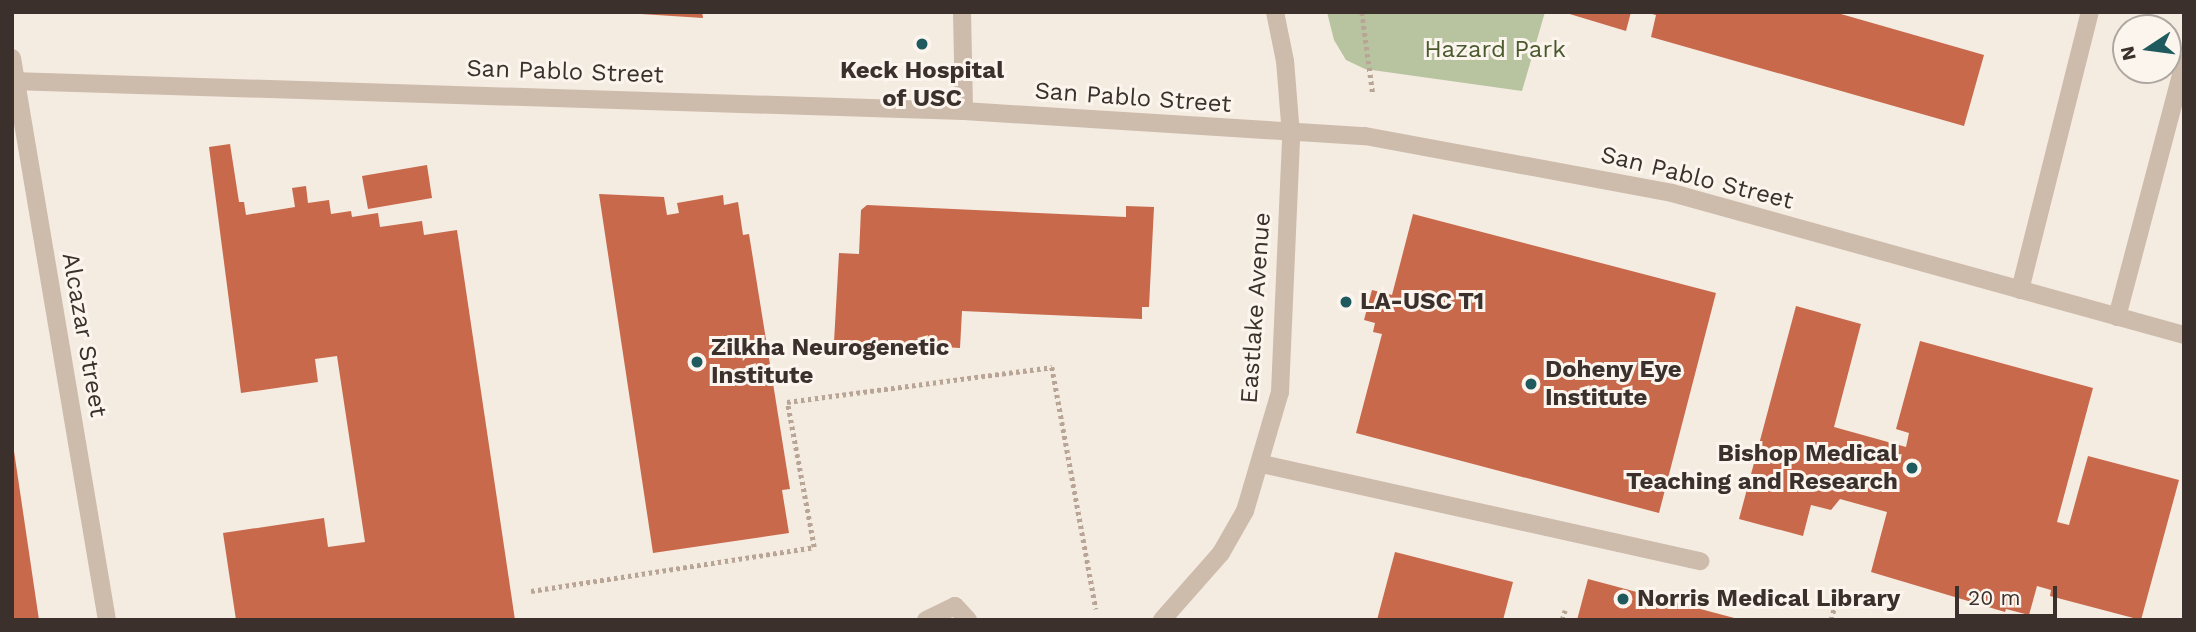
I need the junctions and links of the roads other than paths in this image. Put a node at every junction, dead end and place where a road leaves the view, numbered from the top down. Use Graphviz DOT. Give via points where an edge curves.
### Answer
graph roads {
  1 [pos="962,12"];
  2 [pos="1275,12"];
  3 [pos="2090,12"];
  4 [pos="12,58"];
  5 [pos="2184,64"];
  6 [pos="14,81"];
  7 [pos="964,111"];
  8 [pos="1292,135"];
  9 [pos="2020,290"];
  10 [pos="2117,317"];
  11 [pos="2184,335"];
  12 [pos="1262,464"];
  13 [pos="1700,561"];
  14 [pos="107,620"];
  15 [pos="926,620"];
  16 [pos="968,620"];
  17 [pos="1162,620"];
  1 -- 7 [label="street"];
  2 -- 8 [label="street, Eastlake Avenue"];
  3 -- 9 [label="street"];
  4 -- 6 [label="street, Alcazar Street"];
  5 -- 10 [label="street"];
  6 -- 7 [label="street, San Pablo Street"];
  6 -- 14 [label="street, Alcazar Street"];
  7 -- 8 [label="street, San Pablo Street"];
  8 -- 9 [label="street, San Pablo Street" via="1365,136 1433,145 1672,193"];
  8 -- 12 [label="street, Eastlake Avenue" via="1280,391"];
  9 -- 10 [label="street, San Pablo Street"];
  10 -- 11 [label="street, San Pablo Street"];
  12 -- 13 [label="street"];
  12 -- 17 [label="street, Eastlake Avenue" via="1245,511 1222,553"];
  15 -- 16 [label="street" via="955,606"];
}
